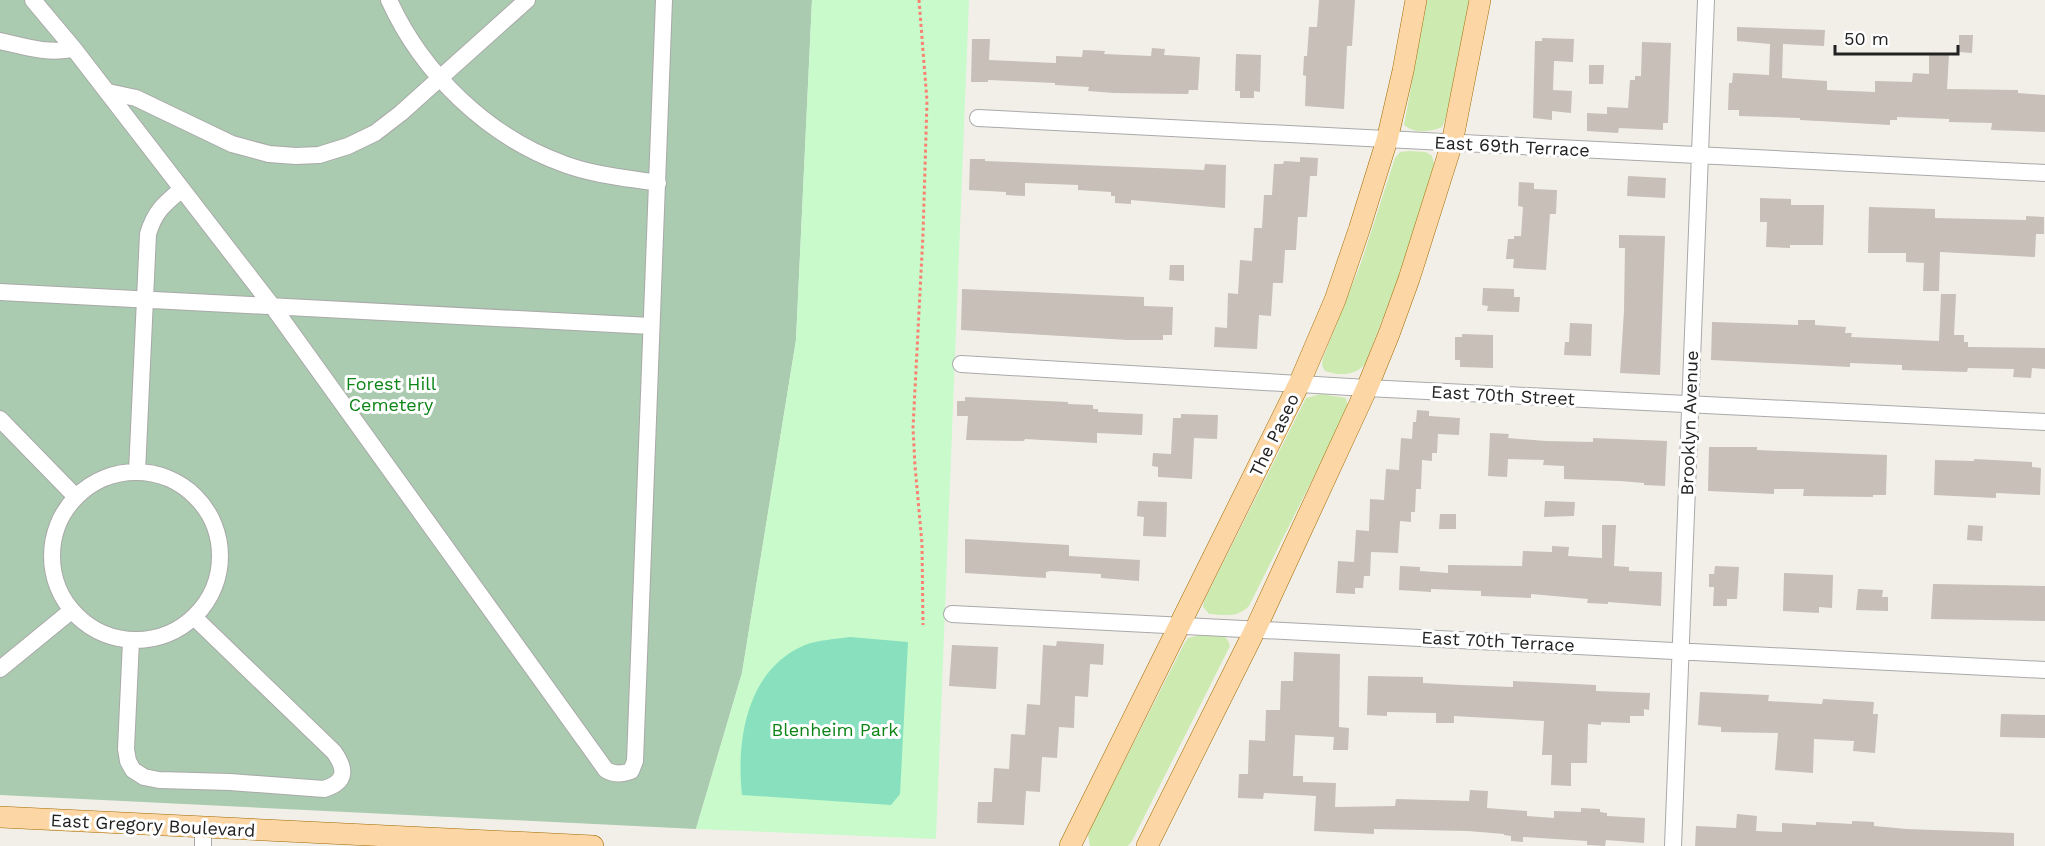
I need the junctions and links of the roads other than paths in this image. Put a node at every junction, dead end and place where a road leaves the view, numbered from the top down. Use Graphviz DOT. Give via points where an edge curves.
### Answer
graph roads {
  1 [pos="33,0"];
  2 [pos="389,0"];
  3 [pos="527,0"];
  4 [pos="664,0"];
  5 [pos="1416,0"];
  6 [pos="1480,0"];
  7 [pos="1706,0"];
  8 [pos="0,41"];
  9 [pos="74,49"];
  10 [pos="441,79"];
  11 [pos="108,92"];
  12 [pos="978,118"];
  13 [pos="1387,140"];
  14 [pos="1452,143"];
  15 [pos="1700,154"];
  16 [pos="2045,173"];
  17 [pos="658,183"];
  18 [pos="182,189"];
  19 [pos="0,292"];
  20 [pos="145,299"];
  21 [pos="273,307"];
  22 [pos="651,326"];
  23 [pos="961,364"];
  24 [pos="1299,384"];
  25 [pos="1367,388"];
  26 [pos="1690,404"];
  27 [pos="0,419"];
  28 [pos="2045,422"];
  29 [pos="137,472"];
  30 [pos="76,497"];
  31 [pos="71,611"];
  32 [pos="952,614"];
  33 [pos="195,618"];
  34 [pos="1181,625"];
  35 [pos="1256,628"];
  36 [pos="131,641"];
  37 [pos="1680,650"];
  38 [pos="0,669"];
  39 [pos="2045,670"];
  40 [pos="0,817"];
  41 [pos="203,837"];
  42 [pos="452,843"];
  43 [pos="593,846"];
  44 [pos="1070,846"];
  45 [pos="1147,846"];
  46 [pos="1672,846"];
  1 -- 9 [label="street"];
  2 -- 10 [label="street" via="419,53"];
  3 -- 10 [label="street"];
  4 -- 17 [label="street"];
  5 -- 13 [label="main road, The Paseo"];
  6 -- 14 [label="main road"];
  7 -- 15 [label="street, Brooklyn Avenue"];
  8 -- 9 [label="street" via="40,51"];
  9 -- 11 [label="street"];
  10 -- 11 [label="street" via="375,133 319,155 296,156 269,154 232,144 144,102"];
  10 -- 17 [label="street" via="488,122 525,147 565,165"];
  11 -- 18 [label="street"];
  12 -- 13 [label="street, East 69th Terrace"];
  13 -- 14 [label="street, East 69th Terrace"];
  13 -- 24 [label="main road, The Paseo" via="1335,300"];
  14 -- 15 [label="street, East 69th Terrace"];
  14 -- 25 [label="main road" via="1409,279"];
  15 -- 16 [label="street, East 69th Terrace"];
  15 -- 26 [label="street, Brooklyn Avenue"];
  17 -- 22 [label="street"];
  18 -- 20 [label="street" via="153,218 148,234"];
  18 -- 21 [label="street"];
  19 -- 20 [label="street"];
  20 -- 21 [label="street"];
  20 -- 29 [label="street"];
  21 -- 22 [label="street"];
  21 -- 22 [label="street" via="606,770 623,774 631,771 635,761"];
  23 -- 24 [label="street, East 70th Street"];
  24 -- 25 [label="street, East 70th Street"];
  24 -- 34 [label="main road, The Paseo"];
  25 -- 26 [label="street, East 70th Street"];
  25 -- 35 [label="main road"];
  26 -- 28 [label="street, East 70th Street"];
  26 -- 37 [label="street, Brooklyn Avenue"];
  27 -- 30 [label="street"];
  29 -- 30 [label="street" via="105,477"];
  29 -- 33 [label="street" via="178,483 198,498 213,521 220,544 219,573 208,601"];
  30 -- 31 [label="street" via="58,522 51,547 58,589"];
  31 -- 36 [label="street" via="91,628"];
  31 -- 38 [label="street"];
  32 -- 34 [label="street, East 70th Terrace"];
  33 -- 36 [label="street" via="163,636"];
  33 -- 36 [label="street" via="333,752 343,771 336,786 324,789 159,780 133,770 126,749"];
  34 -- 35 [label="street, East 70th Terrace"];
  34 -- 44 [label="main road, The Paseo"];
  35 -- 37 [label="street, East 70th Terrace"];
  35 -- 45 [label="main road"];
  37 -- 39 [label="street, East 70th Terrace"];
  37 -- 46 [label="street, Brooklyn Avenue"];
  40 -- 41 [label="main road, East Gregory Boulevard"];
  41 -- 42 [label="main road, East Gregory Boulevard"];
  42 -- 43 [label="main road, East Gregory Boulevard"];
}
